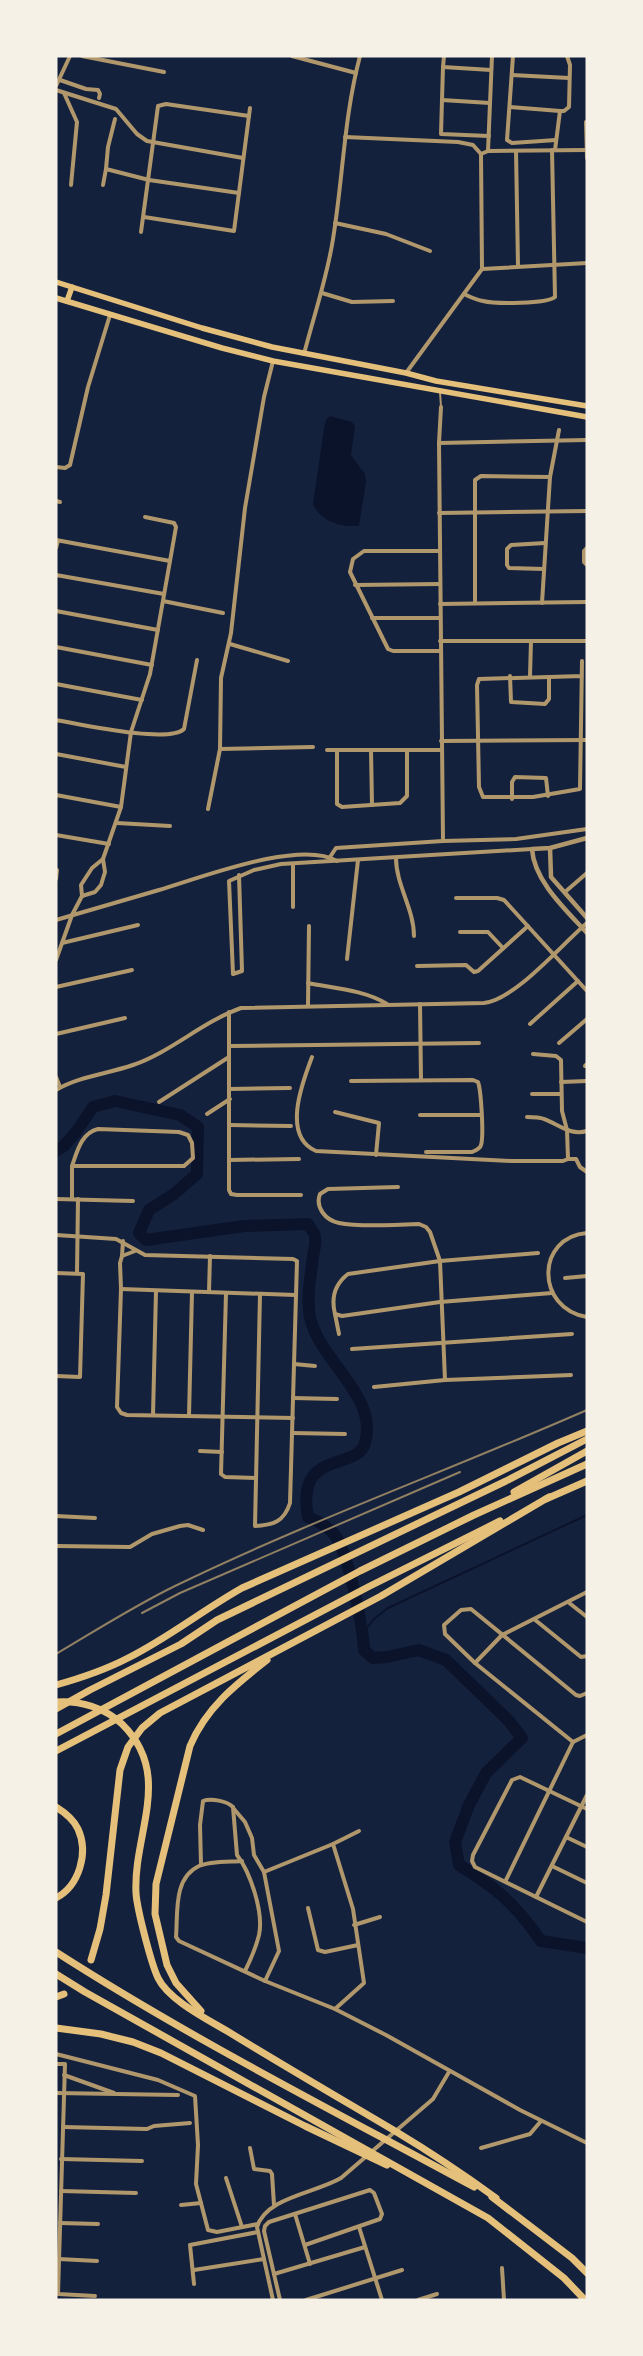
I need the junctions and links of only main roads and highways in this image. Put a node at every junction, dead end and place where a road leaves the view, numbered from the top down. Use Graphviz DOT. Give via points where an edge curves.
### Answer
graph roads {
  1 [pos="56,282"];
  2 [pos="72,287"];
  3 [pos="56,298"];
  4 [pos="67,301"];
  5 [pos="384,369"];
  6 [pos="382,380"];
  7 [pos="587,406"];
  8 [pos="587,417"];
  9 [pos="587,1431"];
  10 [pos="587,1439"];
  11 [pos="587,1451"];
  12 [pos="587,1464"];
  13 [pos="587,1481"];
  14 [pos="550,1497"];
  15 [pos="474,1515"];
  16 [pos="279,1650"];
  17 [pos="56,1685"];
  18 [pos="56,1702"];
  19 [pos="56,1709"];
  20 [pos="56,1734"];
  21 [pos="56,1751"];
  22 [pos="56,1807"];
  23 [pos="56,1898"];
  24 [pos="56,1952"];
  25 [pos="91,1960"];
  26 [pos="56,1974"];
  27 [pos="64,1994"];
  28 [pos="56,1997"];
  29 [pos="209,2020"];
  30 [pos="56,2028"];
  31 [pos="442,2190"];
  32 [pos="496,2198"];
  33 [pos="587,2273"];
  34 [pos="585,2300"];
  1 -- 2 [label="main road"];
  2 -- 4 [label="main road"];
  2 -- 5 [label="main road" via="202,328 304,354"];
  3 -- 4 [label="main road"];
  4 -- 6 [label="main road" via="272,361"];
  5 -- 6 [label="main road"];
  5 -- 7 [label="main road"];
  6 -- 8 [label="main road"];
  9 -- 17 [label="highway" via="242,1588 128,1658"];
  10 -- 19 [label="highway" via="217,1620 181,1644"];
  11 -- 15 [label="highway"];
  12 -- 15 [label="highway"];
  13 -- 14 [label="highway"];
  14 -- 16 [label="highway" via="381,1596"];
  14 -- 21 [label="highway" via="368,1586"];
  15 -- 20 [label="highway" via="360,1571"];
  16 -- 25 [label="highway" via="160,1713 142,1728 128,1747 120,1770 106,1895"];
  16 -- 29 [label="highway" via="223,1695 196,1731 156,1884 155,1914 167,1965 176,1983"];
  18 -- 29 [label="highway" via="70,1701 95,1707 116,1718 132,1734 142,1752 150,1781 136,1894 151,1958 158,1978 167,1990"];
  22 -- 23 [label="highway" via="78,1829 82,1863 72,1886"];
  24 -- 32 [label="highway" via="259,2070"];
  26 -- 31 [label="highway"];
  27 -- 28 [label="highway"];
  29 -- 32 [label="highway" via="444,2161"];
  30 -- 31 [label="highway" via="101,2034 161,2053 305,2126"];
  31 -- 34 [label="highway" via="488,2218 564,2278"];
  32 -- 33 [label="highway"];
}
